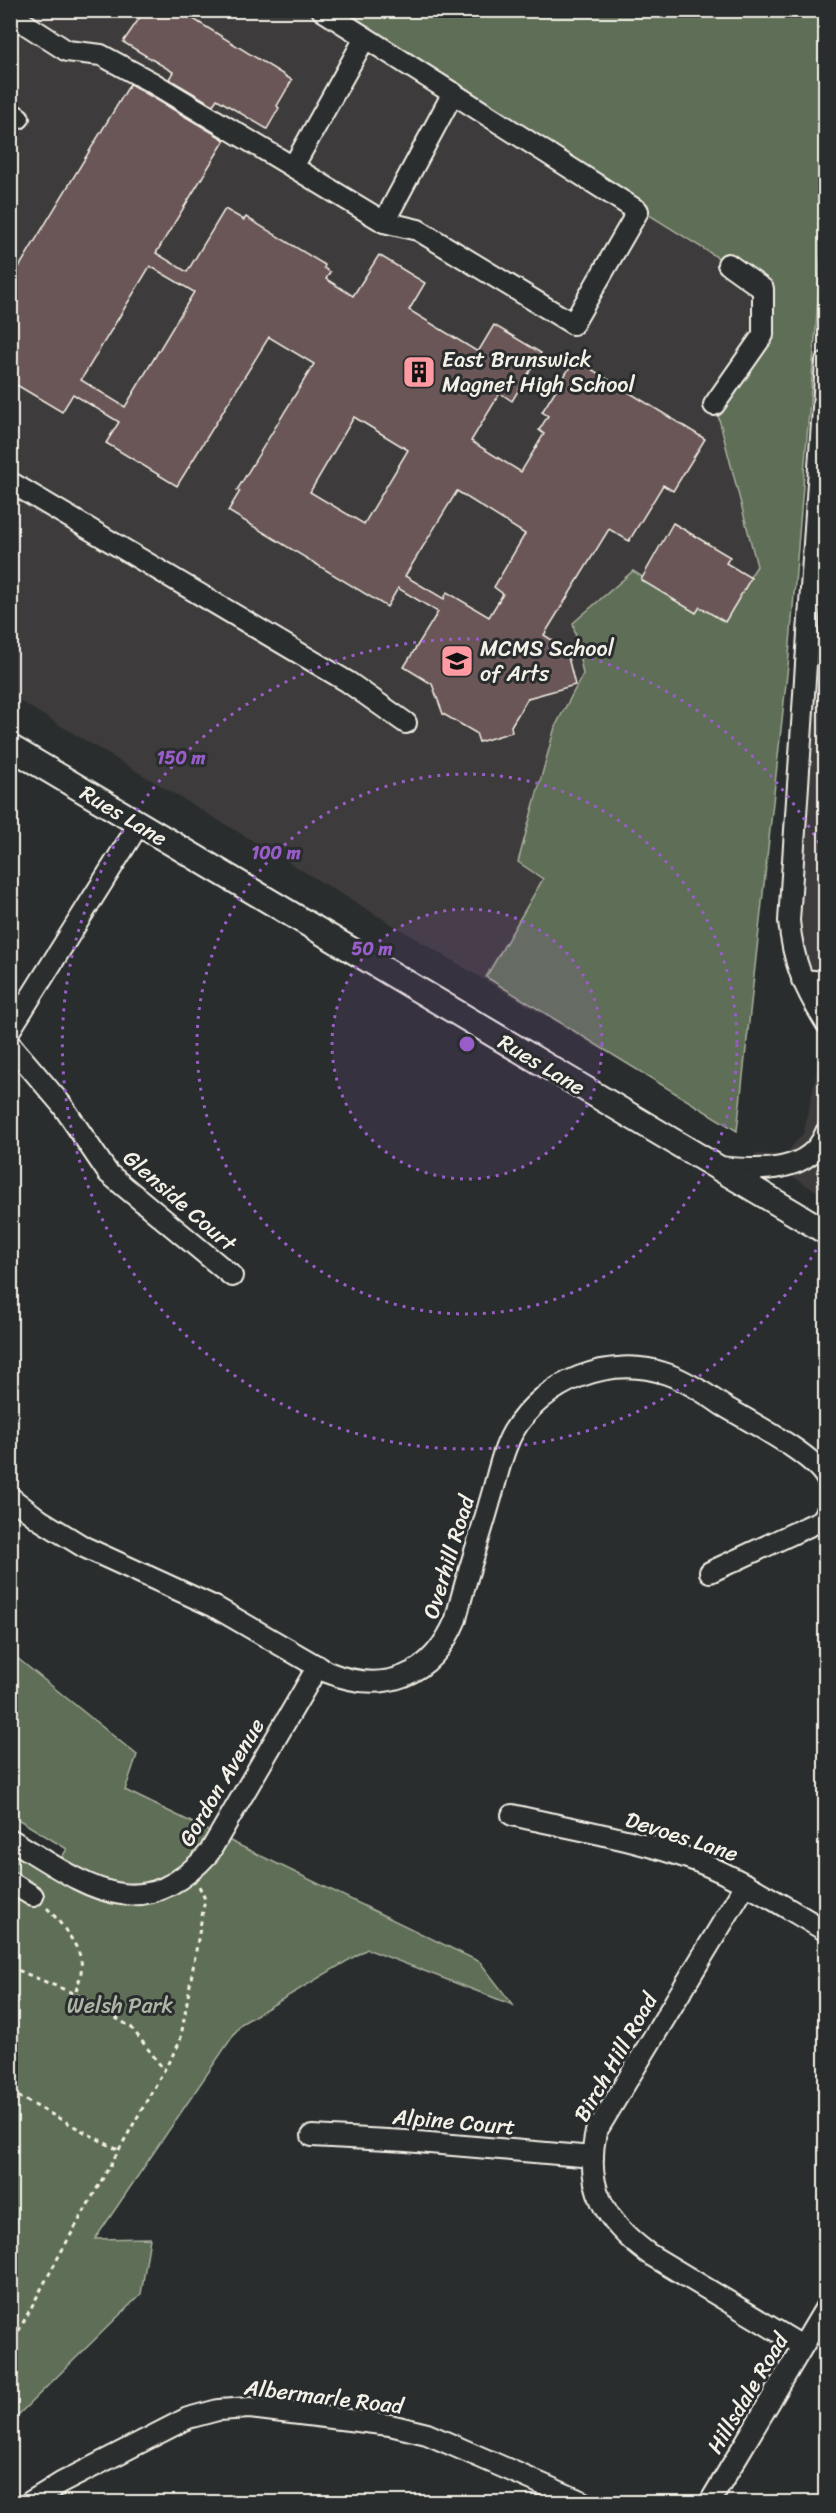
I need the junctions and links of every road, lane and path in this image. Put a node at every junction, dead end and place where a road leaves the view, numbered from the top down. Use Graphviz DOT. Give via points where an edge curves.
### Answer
graph roads {
  1 [pos="322,10"];
  2 [pos="14,15"];
  3 [pos="365,38"];
  4 [pos="453,93"];
  5 [pos="293,168"];
  6 [pos="384,222"];
  7 [pos="728,264"];
  8 [pos="825,362"];
  9 [pos="714,405"];
  10 [pos="10,482"];
  11 [pos="406,723"];
  12 [pos="10,747"];
  13 [pos="139,824"];
  14 [pos="802,980"];
  15 [pos="825,982"];
  16 [pos="825,1023"];
  17 [pos="10,1030"];
  18 [pos="10,1044"];
  19 [pos="825,1132"];
  20 [pos="715,1167"];
  21 [pos="823,1226"];
  22 [pos="232,1276"];
  23 [pos="825,1478"];
  24 [pos="10,1497"];
  25 [pos="825,1513"];
  26 [pos="710,1572"];
  27 [pos="318,1666"];
  28 [pos="512,1815"];
  29 [pos="10,1839"];
  30 [pos="192,1873"];
  31 [pos="10,1882"];
  32 [pos="746,1884"];
  33 [pos="33,1896"];
  34 [pos="825,1931"];
  35 [pos="10,1967"];
  36 [pos="75,1994"];
  37 [pos="165,2071"];
  38 [pos="10,2092"];
  39 [pos="312,2136"];
  40 [pos="120,2151"];
  41 [pos="593,2157"];
  42 [pos="825,2307"];
  43 [pos="10,2335"];
  44 [pos="17,2336"];
  45 [pos="802,2346"];
  46 [pos="10,2347"];
  47 [pos="30,2502"];
  48 [pos="584,2502"];
  49 [pos="710,2502"];
  1 -- 3 [label="street"];
  2 -- 5 [label="street" via="67,51 101,55 153,83"];
  3 -- 4 [label="street"];
  3 -- 5 [label="street"];
  4 -- 6 [label="street"];
  4 -- 6 [label="street" via="638,211 573,324 418,230"];
  5 -- 6 [label="street"];
  7 -- 9 [label="street" via="763,289 763,335"];
  8 -- 14 [label="street" via="789,921 791,945"];
  10 -- 11 [label="street" via="348,682"];
  12 -- 13 [label="main road, Rues Lane"];
  13 -- 17 [label="street"];
  13 -- 20 [label="main road, Rues Lane"];
  14 -- 15 [label="street"];
  14 -- 16 [label="street"];
  18 -- 22 [label="street, Glenside Court" via="62,1105 108,1173"];
  19 -- 20 [label="street" via="822,1143 803,1160 757,1170"];
  20 -- 21 [label="main road, Rues Lane"];
  23 -- 27 [label="street, Overhill Road" via="805,1457 668,1374 641,1368 587,1373 540,1400 514,1431 456,1619 438,1652 408,1675 381,1682 344,1679"];
  24 -- 27 [label="street, Overhill Road" via="84,1547 215,1607"];
  25 -- 26 [label="street" via="822,1520"];
  27 -- 30 [label="street, Gordon Avenue" via="209,1853"];
  28 -- 32 [label="street, Devoes Lane" via="657,1849"];
  29 -- 30 [label="street, Gordon Avenue" via="82,1883 120,1895 161,1890"];
  30 -- 37 [label="path" via="205,1899 180,2042"];
  31 -- 33 [label="street"];
  32 -- 34 [label="street, Devoes Lane"];
  32 -- 41 [label="street, Birch Hill Road" via="596,2132"];
  33 -- 36 [label="path" via="55,1917 80,1955 82,1973"];
  35 -- 36 [label="path"];
  36 -- 37 [label="path" via="131,2028"];
  37 -- 40 [label="path"];
  38 -- 40 [label="path"];
  39 -- 41 [label="street, Alpine Court"];
  40 -- 44 [label="path"];
  41 -- 45 [label="street, Birch Hill Road" via="605,2210 626,2237"];
  42 -- 45 [label="street, Hillsdale Road"];
  43 -- 44 [label="path"];
  44 -- 46 [label="path"];
  45 -- 49 [label="street, Hillsdale Road"];
  47 -- 48 [label="street, Albermarle Road" via="188,2418 218,2410 250,2408 390,2425 427,2434"];
}
